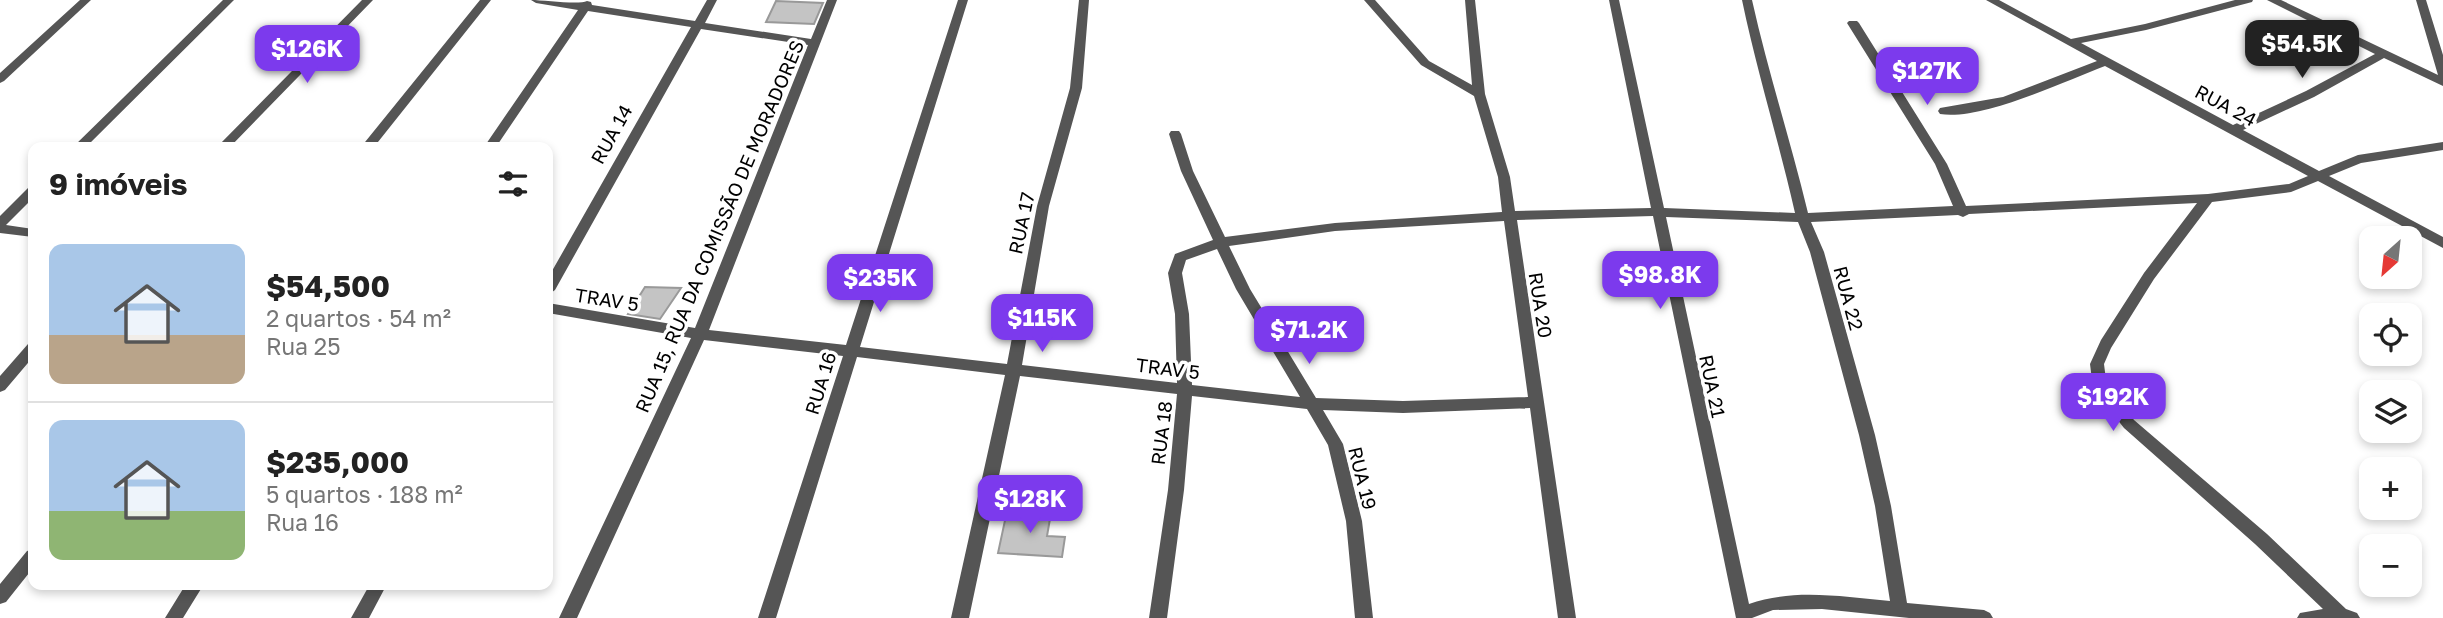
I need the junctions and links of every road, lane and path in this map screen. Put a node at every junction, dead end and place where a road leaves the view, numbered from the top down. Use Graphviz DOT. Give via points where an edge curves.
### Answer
graph roads {
  1 [pos="86,0"];
  2 [pos="229,0"];
  3 [pos="368,0"];
  4 [pos="486,0"];
  5 [pos="536,0"];
  6 [pos="712,0"];
  7 [pos="832,0"];
  8 [pos="963,0"];
  9 [pos="1084,0"];
  10 [pos="1369,0"];
  11 [pos="1470,0"];
  12 [pos="1614,0"];
  13 [pos="1747,0"];
  14 [pos="1991,0"];
  15 [pos="2248,0"];
  16 [pos="2272,0"];
  17 [pos="2421,0"];
  18 [pos="587,4"];
  19 [pos="1853,23"];
  20 [pos="695,27"];
  21 [pos="2071,42"];
  22 [pos="817,43"];
  23 [pos="2383,54"];
  24 [pos="2106,62"];
  25 [pos="2443,74"];
  26 [pos="0,79"];
  27 [pos="2443,82"];
  28 [pos="1479,94"];
  29 [pos="1944,111"];
  30 [pos="2234,130"];
  31 [pos="1175,134"];
  32 [pos="84,142"];
  33 [pos="228,142"];
  34 [pos="371,142"];
  35 [pos="493,142"];
  36 [pos="2443,146"];
  37 [pos="2321,176"];
  38 [pos="28,196"];
  39 [pos="2208,198"];
  40 [pos="1656,212"];
  41 [pos="1963,213"];
  42 [pos="1508,216"];
  43 [pos="1803,218"];
  44 [pos="0,226"];
  45 [pos="28,232"];
  46 [pos="1222,242"];
  47 [pos="2443,243"];
  48 [pos="553,281"];
  49 [pos="553,309"];
  50 [pos="700,334"];
  51 [pos="850,351"];
  52 [pos="28,354"];
  53 [pos="1014,368"];
  54 [pos="0,386"];
  55 [pos="1186,390"];
  56 [pos="1536,402"];
  57 [pos="1310,404"];
  58 [pos="28,562"];
  59 [pos="193,590"];
  60 [pos="376,590"];
  61 [pos="0,597"];
  62 [pos="1900,610"];
  63 [pos="1742,616"];
  64 [pos="2346,617"];
  65 [pos="174,618"];
  66 [pos="360,618"];
  67 [pos="568,618"];
  68 [pos="766,618"];
  69 [pos="960,618"];
  70 [pos="1158,618"];
  71 [pos="1364,618"];
  72 [pos="1567,618"];
  73 [pos="1984,618"];
  74 [pos="2306,618"];
  1 -- 26 [label="street"];
  2 -- 32 [label="street"];
  3 -- 33 [label="street"];
  4 -- 34 [label="street"];
  5 -- 18 [label="street"];
  6 -- 20 [label="street, RUA 14"];
  7 -- 22 [label="street, RUA 15, RUA DA COMISSÃO DE MORADORES"];
  8 -- 51 [label="street, RUA 16"];
  9 -- 53 [label="street, RUA 17" via="1076,88 1043,206"];
  10 -- 28 [label="street" via="1425,63"];
  11 -- 28 [label="street, RUA 20"];
  12 -- 40 [label="street, RUA 21"];
  13 -- 43 [label="street, RUA 22"];
  14 -- 21 [label="street, RUA 24"];
  15 -- 21 [label="street"];
  16 -- 23 [label="street"];
  17 -- 25 [label="street"];
  18 -- 20 [label="street"];
  18 -- 35 [label="street"];
  19 -- 41 [label="street" via="1941,164"];
  20 -- 22 [label="street"];
  20 -- 48 [label="street, RUA 14"];
  21 -- 24 [label="street, RUA 24"];
  22 -- 50 [label="street, RUA 15, RUA DA COMISSÃO DE MORADORES"];
  23 -- 27 [label="street"];
  23 -- 30 [label="street"];
  24 -- 29 [label="street" via="2022,95"];
  24 -- 30 [label="street, RUA 24"];
  28 -- 42 [label="street, RUA 20" via="1498,148"];
  30 -- 37 [label="street, RUA 24"];
  31 -- 46 [label="street, RUA 19" via="1187,171"];
  36 -- 37 [label="street, RUA 18" via="2358,159"];
  37 -- 39 [label="street, RUA 18" via="2302,186"];
  37 -- 47 [label="street, RUA 24"];
  38 -- 44 [label="street"];
  39 -- 41 [label="street, RUA 18"];
  39 -- 64 [label="street" via="2168,245 2133,298 2101,354 2097,366 2101,382 2129,424"];
  40 -- 42 [label="street, RUA 18"];
  40 -- 43 [label="street, RUA 18"];
  40 -- 63 [label="street, RUA 21"];
  41 -- 43 [label="street, RUA 18"];
  42 -- 46 [label="street, RUA 18" via="1335,227"];
  42 -- 56 [label="street, RUA 20"];
  43 -- 62 [label="street, RUA 22" via="1817,252 1867,436"];
  44 -- 45 [label="street"];
  46 -- 55 [label="street, RUA 18" via="1186,253 1176,264 1186,332"];
  46 -- 57 [label="street, RUA 19" via="1243,289"];
  49 -- 50 [label="street, TRAV 5"];
  50 -- 51 [label="street, TRAV 5"];
  50 -- 67 [label="street, RUA 15, RUA DA COMISSÃO DE MORADORES"];
  51 -- 53 [label="street, TRAV 5"];
  51 -- 68 [label="street, RUA 16"];
  52 -- 54 [label="street"];
  53 -- 55 [label="street, TRAV 5"];
  53 -- 69 [label="street, RUA 17"];
  55 -- 57 [label="street, TRAV 5"];
  55 -- 70 [label="street, RUA 18"];
  56 -- 57 [label="street, TRAV 5" via="1403,407"];
  56 -- 72 [label="street, RUA 20"];
  57 -- 71 [label="street, RUA 19" via="1335,444 1343,472 1354,521"];
  58 -- 61 [label="street"];
  59 -- 65 [label="street"];
  60 -- 66 [label="street"];
  62 -- 63 [label="street" via="1822,602 1773,603"];
  62 -- 73 [label="street"];
  64 -- 74 [label="street"];
}
